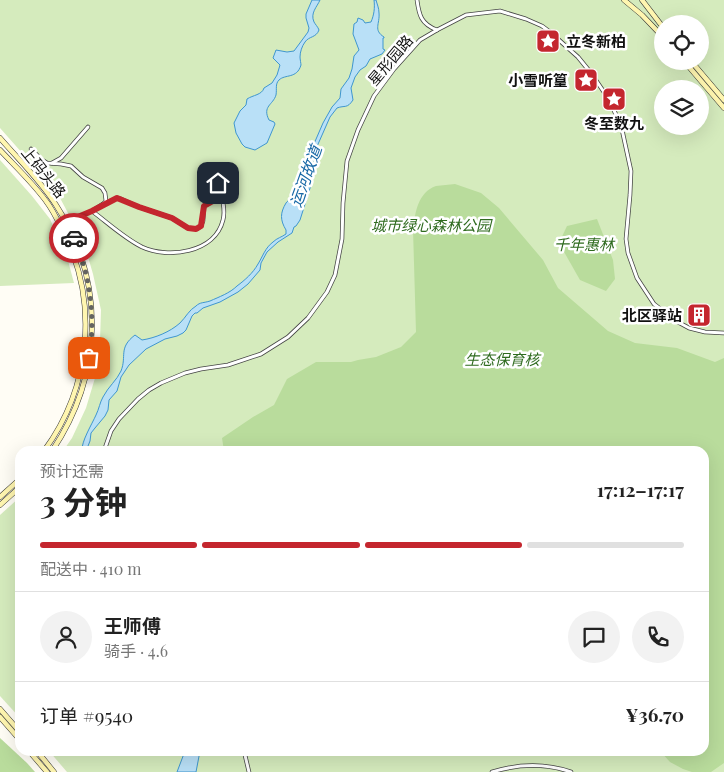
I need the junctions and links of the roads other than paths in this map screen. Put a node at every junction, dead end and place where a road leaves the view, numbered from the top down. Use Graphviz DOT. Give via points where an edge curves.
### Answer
graph roads {
  1 [pos="417,0"];
  2 [pos="624,0"];
  3 [pos="642,0"];
  4 [pos="654,16"];
  5 [pos="654,28"];
  6 [pos="437,30"];
  7 [pos="692,70"];
  8 [pos="699,70"];
  9 [pos="724,100"];
  10 [pos="724,108"];
  11 [pos="88,127"];
  12 [pos="0,138"];
  13 [pos="31,149"];
  14 [pos="0,150"];
  15 [pos="52,164"];
  16 [pos="218,183"];
  17 [pos="221,198"];
  18 [pos="103,204"];
  19 [pos="92,211"];
  20 [pos="66,222"];
  21 [pos="724,333"];
  22 [pos="50,444"];
  23 [pos="56,446"];
  24 [pos="106,446"];
  25 [pos="15,484"];
  26 [pos="15,492"];
  27 [pos="0,497"];
  28 [pos="0,505"];
  29 [pos="0,709"];
  30 [pos="0,717"];
  31 [pos="15,726"];
  32 [pos="15,734"];
  33 [pos="33,756"];
  34 [pos="41,756"];
  35 [pos="245,756"];
  36 [pos="47,772"];
  37 [pos="54,772"];
  38 [pos="248,772"];
  39 [pos="492,772"];
  40 [pos="571,772"];
  1 -- 6 [label="street" via="425,24"];
  2 -- 5 [label="main road"];
  3 -- 4 [label="main road"];
  6 -- 21 [label="street, 星形园路" via="466,14 500,11 542,26 578,57 608,98 621,125 630,171 626,240 637,278 654,304 676,321 705,332"];
  6 -- 24 [label="street, 星形园路" via="420,40 394,69 374,96 358,130 347,161 342,239 335,276 308,318 288,337 261,354 228,365 185,373 149,390 119,420"];
  7 -- 10 [label="main road"];
  8 -- 9 [label="main road"];
  11 -- 15 [label="street"];
  12 -- 20 [label="main road, 上码头路" via="41,184"];
  13 -- 15 [label="street" via="42,160"];
  14 -- 22 [label="main road, 上码头路" via="32,184 57,218 77,264 84,295 86,338 81,372 69,408"];
  15 -- 18 [label="street" via="71,166 102,188 106,196"];
  16 -- 17 [label="street"];
  17 -- 18 [label="street" via="204,206 201,226 196,229 121,199"];
  17 -- 19 [label="street" via="223,219 215,236 200,246 173,253 144,248"];
  18 -- 19 [label="street"];
  19 -- 20 [label="street"];
  20 -- 23 [label="main road, 上码头路" via="86,272 92,337 88,370 77,406"];
  25 -- 27 [label="main road"];
  26 -- 28 [label="main road"];
  29 -- 31 [label="main road"];
  30 -- 32 [label="main road"];
  33 -- 36 [label="main road"];
  34 -- 37 [label="main road"];
  35 -- 38 [label="street"];
  39 -- 40 [label="street" via="531,765"];
}
